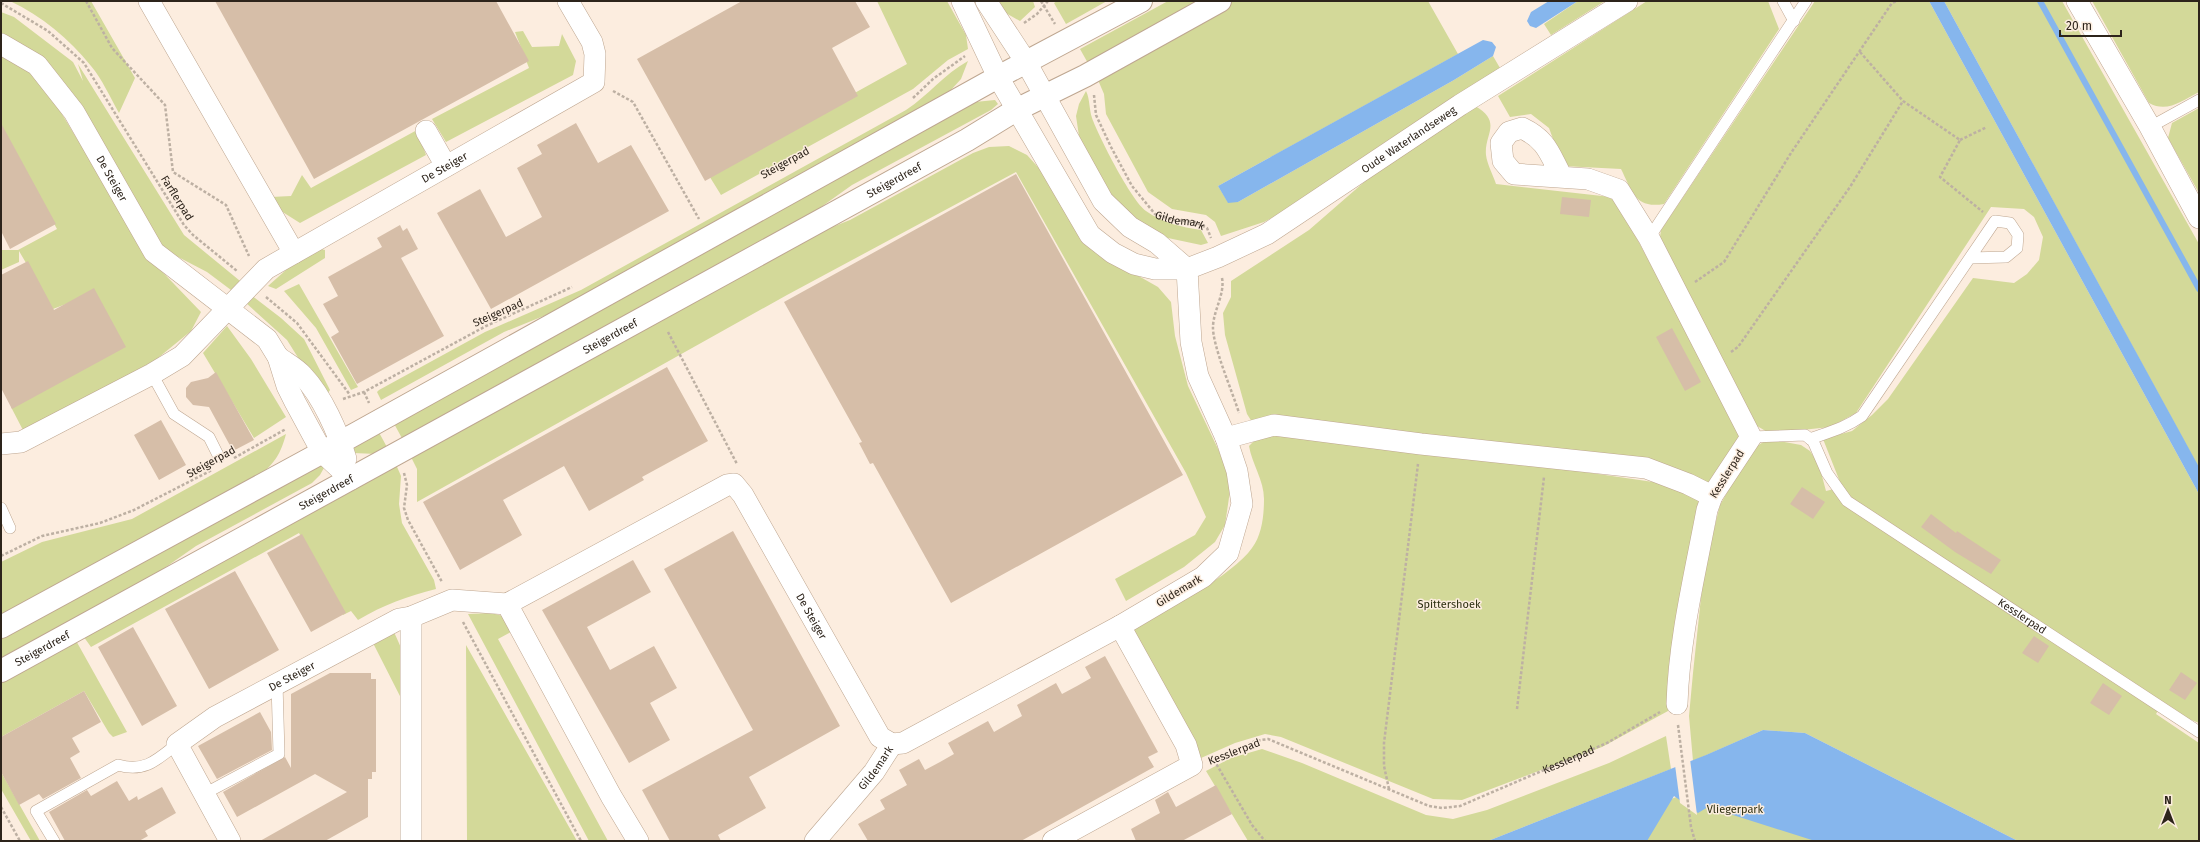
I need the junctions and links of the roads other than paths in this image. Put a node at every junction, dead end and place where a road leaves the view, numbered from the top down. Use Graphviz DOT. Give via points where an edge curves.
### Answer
graph roads {
  1 [pos="149,1"];
  2 [pos="568,1"];
  3 [pos="962,1"];
  4 [pos="986,1"];
  5 [pos="1141,1"];
  6 [pos="1220,1"];
  7 [pos="1627,1"];
  8 [pos="1783,1"];
  9 [pos="1806,1"];
  10 [pos="2077,1"];
  11 [pos="1794,21"];
  12 [pos="1,44"];
  13 [pos="1026,62"];
  14 [pos="998,77"];
  15 [pos="1045,97"];
  16 [pos="2199,100"];
  17 [pos="1016,110"];
  18 [pos="2150,127"];
  19 [pos="426,131"];
  20 [pos="446,166"];
  21 [pos="1562,177"];
  22 [pos="2199,218"];
  23 [pos="1649,238"];
  24 [pos="294,253"];
  25 [pos="1970,258"];
  26 [pos="1187,269"];
  27 [pos="228,308"];
  28 [pos="278,357"];
  29 [pos="152,374"];
  30 [pos="1751,437"];
  31 [pos="1226,438"];
  32 [pos="1810,438"];
  33 [pos="341,442"];
  34 [pos="1,444"];
  35 [pos="322,452"];
  36 [pos="218,462"];
  37 [pos="351,479"];
  38 [pos="1712,496"];
  39 [pos="1,508"];
  40 [pos="10,528"];
  41 [pos="507,604"];
  42 [pos="411,617"];
  43 [pos="1120,626"];
  44 [pos="1,627"];
  45 [pos="1,671"];
  46 [pos="277,683"];
  47 [pos="1677,704"];
  48 [pos="2199,732"];
  49 [pos="177,744"];
  50 [pos="892,744"];
  51 [pos="204,794"];
  52 [pos="54,841"];
  53 [pos="230,841"];
  54 [pos="412,841"];
  55 [pos="638,841"];
  56 [pos="815,841"];
  57 [pos="1053,841"];
  1 -- 24 [label="street"];
  2 -- 20 [label="street, De Steiger" via="592,42 595,54 594,82"];
  3 -- 14 [label="street"];
  4 -- 13 [label="street"];
  5 -- 13 [label="main road"];
  6 -- 15 [label="main road, Steigerdreef"];
  7 -- 26 [label="street, Oude Waterlandseweg" via="1454,109 1267,234"];
  8 -- 11 [label="lane"];
  9 -- 11 [label="lane"];
  10 -- 18 [label="street"];
  11 -- 23 [label="lane"];
  12 -- 27 [label="street, De Steiger" via="37,65 74,112 154,252"];
  13 -- 14 [label="main road"];
  13 -- 15 [label="street"];
  14 -- 17 [label="street"];
  14 -- 33 [label="main road"];
  15 -- 17 [label="main road, Steigerdreef"];
  15 -- 26 [label="street" via="1103,202 1130,227 1157,243"];
  16 -- 18 [label="lane"];
  17 -- 26 [label="street" via="1090,235 1113,253 1134,264 1155,269"];
  17 -- 37 [label="main road, Steigerdreef" via="967,140"];
  18 -- 22 [label="street"];
  19 -- 20 [label="street"];
  20 -- 24 [label="street, De Steiger"];
  21 -- 23 [label="street" via="1588,179 1619,190"];
  23 -- 30 [label="street"];
  24 -- 27 [label="street, De Steiger" via="266,269"];
  25 -- 25 [label="lane" via="1994,221 2010,223 2018,235 2017,248 2006,257"];
  25 -- 32 [label="lane" via="1862,416 1835,431"];
  26 -- 31 [label="street, Gildemark" via="1192,349 1198,376"];
  27 -- 28 [label="street, De Steiger" via="267,339"];
  27 -- 29 [label="street, De Steiger" via="182,356"];
  28 -- 33 [label="street, De Steiger" via="303,375 325,408"];
  28 -- 35 [label="street, De Steiger" via="287,386"];
  29 -- 34 [label="street, De Steiger" via="21,442"];
  29 -- 36 [label="lane" via="174,414 209,437"];
  30 -- 32 [label="lane" via="1806,435"];
  30 -- 38 [label="street, Kesslerpad"];
  31 -- 38 [label="street" via="1274,425 1646,468"];
  31 -- 43 [label="street, Gildemark" via="1237,471 1242,504 1228,553 1203,577"];
  32 -- 48 [label="lane, Kesslerpad" via="1827,473 1847,501"];
  33 -- 35 [label="main road"];
  33 -- 37 [label="street, De Steiger"];
  35 -- 37 [label="street, De Steiger"];
  35 -- 44 [label="main road"];
  37 -- 45 [label="main road, Steigerdreef"];
  38 -- 47 [label="street, Kesslerpad" via="1707,510 1683,642"];
  39 -- 40 [label="lane"];
  41 -- 42 [label="street, De Steiger" via="452,600"];
  41 -- 50 [label="street, De Steiger" via="679,510 727,485 734,484 747,502 880,737"];
  41 -- 55 [label="street"];
  42 -- 46 [label="street, De Steiger" via="398,619"];
  42 -- 54 [label="street"];
  43 -- 50 [label="street, Gildemark" via="903,743"];
  43 -- 57 [label="street" via="1186,745 1192,765"];
  46 -- 49 [label="street, De Steiger" via="215,716"];
  46 -- 51 [label="lane" via="279,754"];
  49 -- 51 [label="street"];
  49 -- 52 [label="lane, De Steiger" via="150,765 131,769 118,765 36,811"];
  50 -- 56 [label="street, Gildemark" via="874,772"];
  51 -- 53 [label="street"];
}
